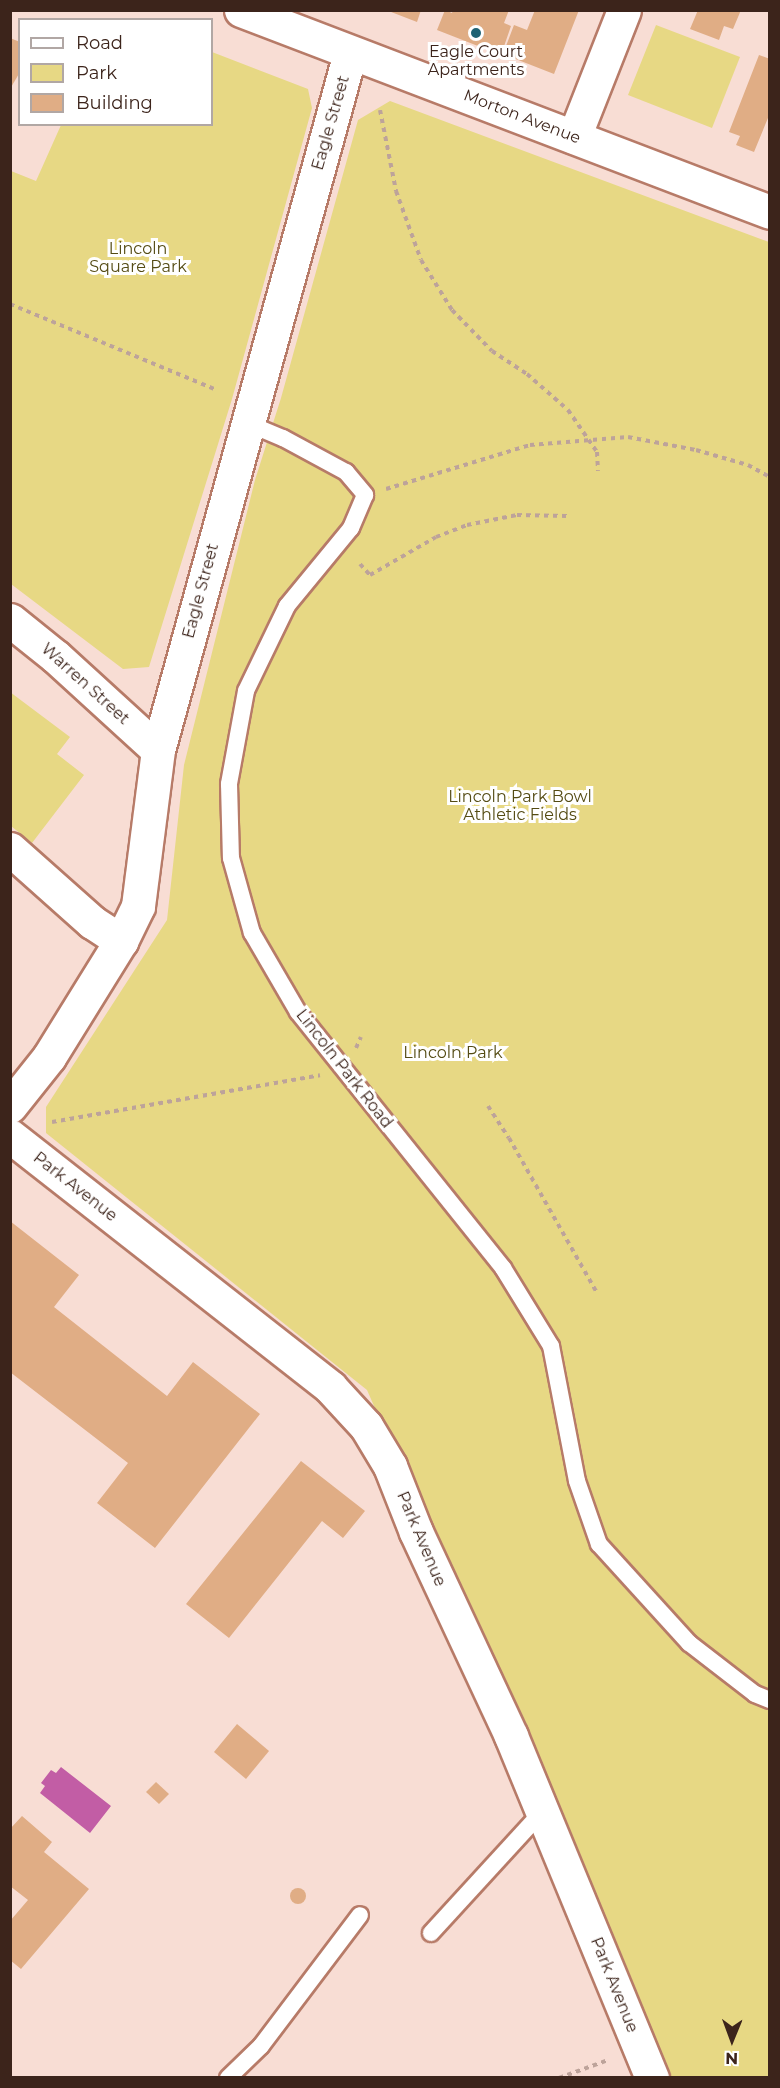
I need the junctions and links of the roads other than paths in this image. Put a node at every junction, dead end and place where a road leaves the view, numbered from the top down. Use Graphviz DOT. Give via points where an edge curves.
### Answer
graph roads {
  1 [pos="241,10"];
  2 [pos="624,10"];
  3 [pos="350,53"];
  4 [pos="574,137"];
  5 [pos="770,212"];
  6 [pos="247,423"];
  7 [pos="10,620"];
  8 [pos="158,750"];
  9 [pos="10,849"];
  10 [pos="121,941"];
  11 [pos="10,1106"];
  12 [pos="10,1136"];
  13 [pos="770,1700"];
  14 [pos="543,1812"];
  15 [pos="360,1915"];
  16 [pos="431,1933"];
  17 [pos="228,2078"];
  18 [pos="652,2078"];
  1 -- 3 [label="street, Morton Avenue"];
  2 -- 4 [label="street"];
  3 -- 4 [label="street, Morton Avenue"];
  3 -- 6 [label="street, Eagle Street"];
  4 -- 5 [label="street, Morton Avenue"];
  6 -- 8 [label="street, Eagle Street"];
  6 -- 13 [label="lane, Lincoln Park Road" via="346,471 365,495 351,528 287,606 246,691 229,784 231,858 252,933 298,1012 503,1268 551,1346 577,1481 599,1544 689,1643 755,1694"];
  7 -- 8 [label="street, Warren Street"];
  8 -- 10 [label="street, Eagle Street" via="138,906"];
  9 -- 10 [label="street" via="92,922"];
  10 -- 11 [label="street, Eagle Street" via="49,1057"];
  12 -- 14 [label="street, Park Avenue" via="330,1387 366,1425 390,1466"];
  14 -- 16 [label="lane"];
  14 -- 18 [label="street, Park Avenue"];
  15 -- 17 [label="lane" via="261,2046"];
}
